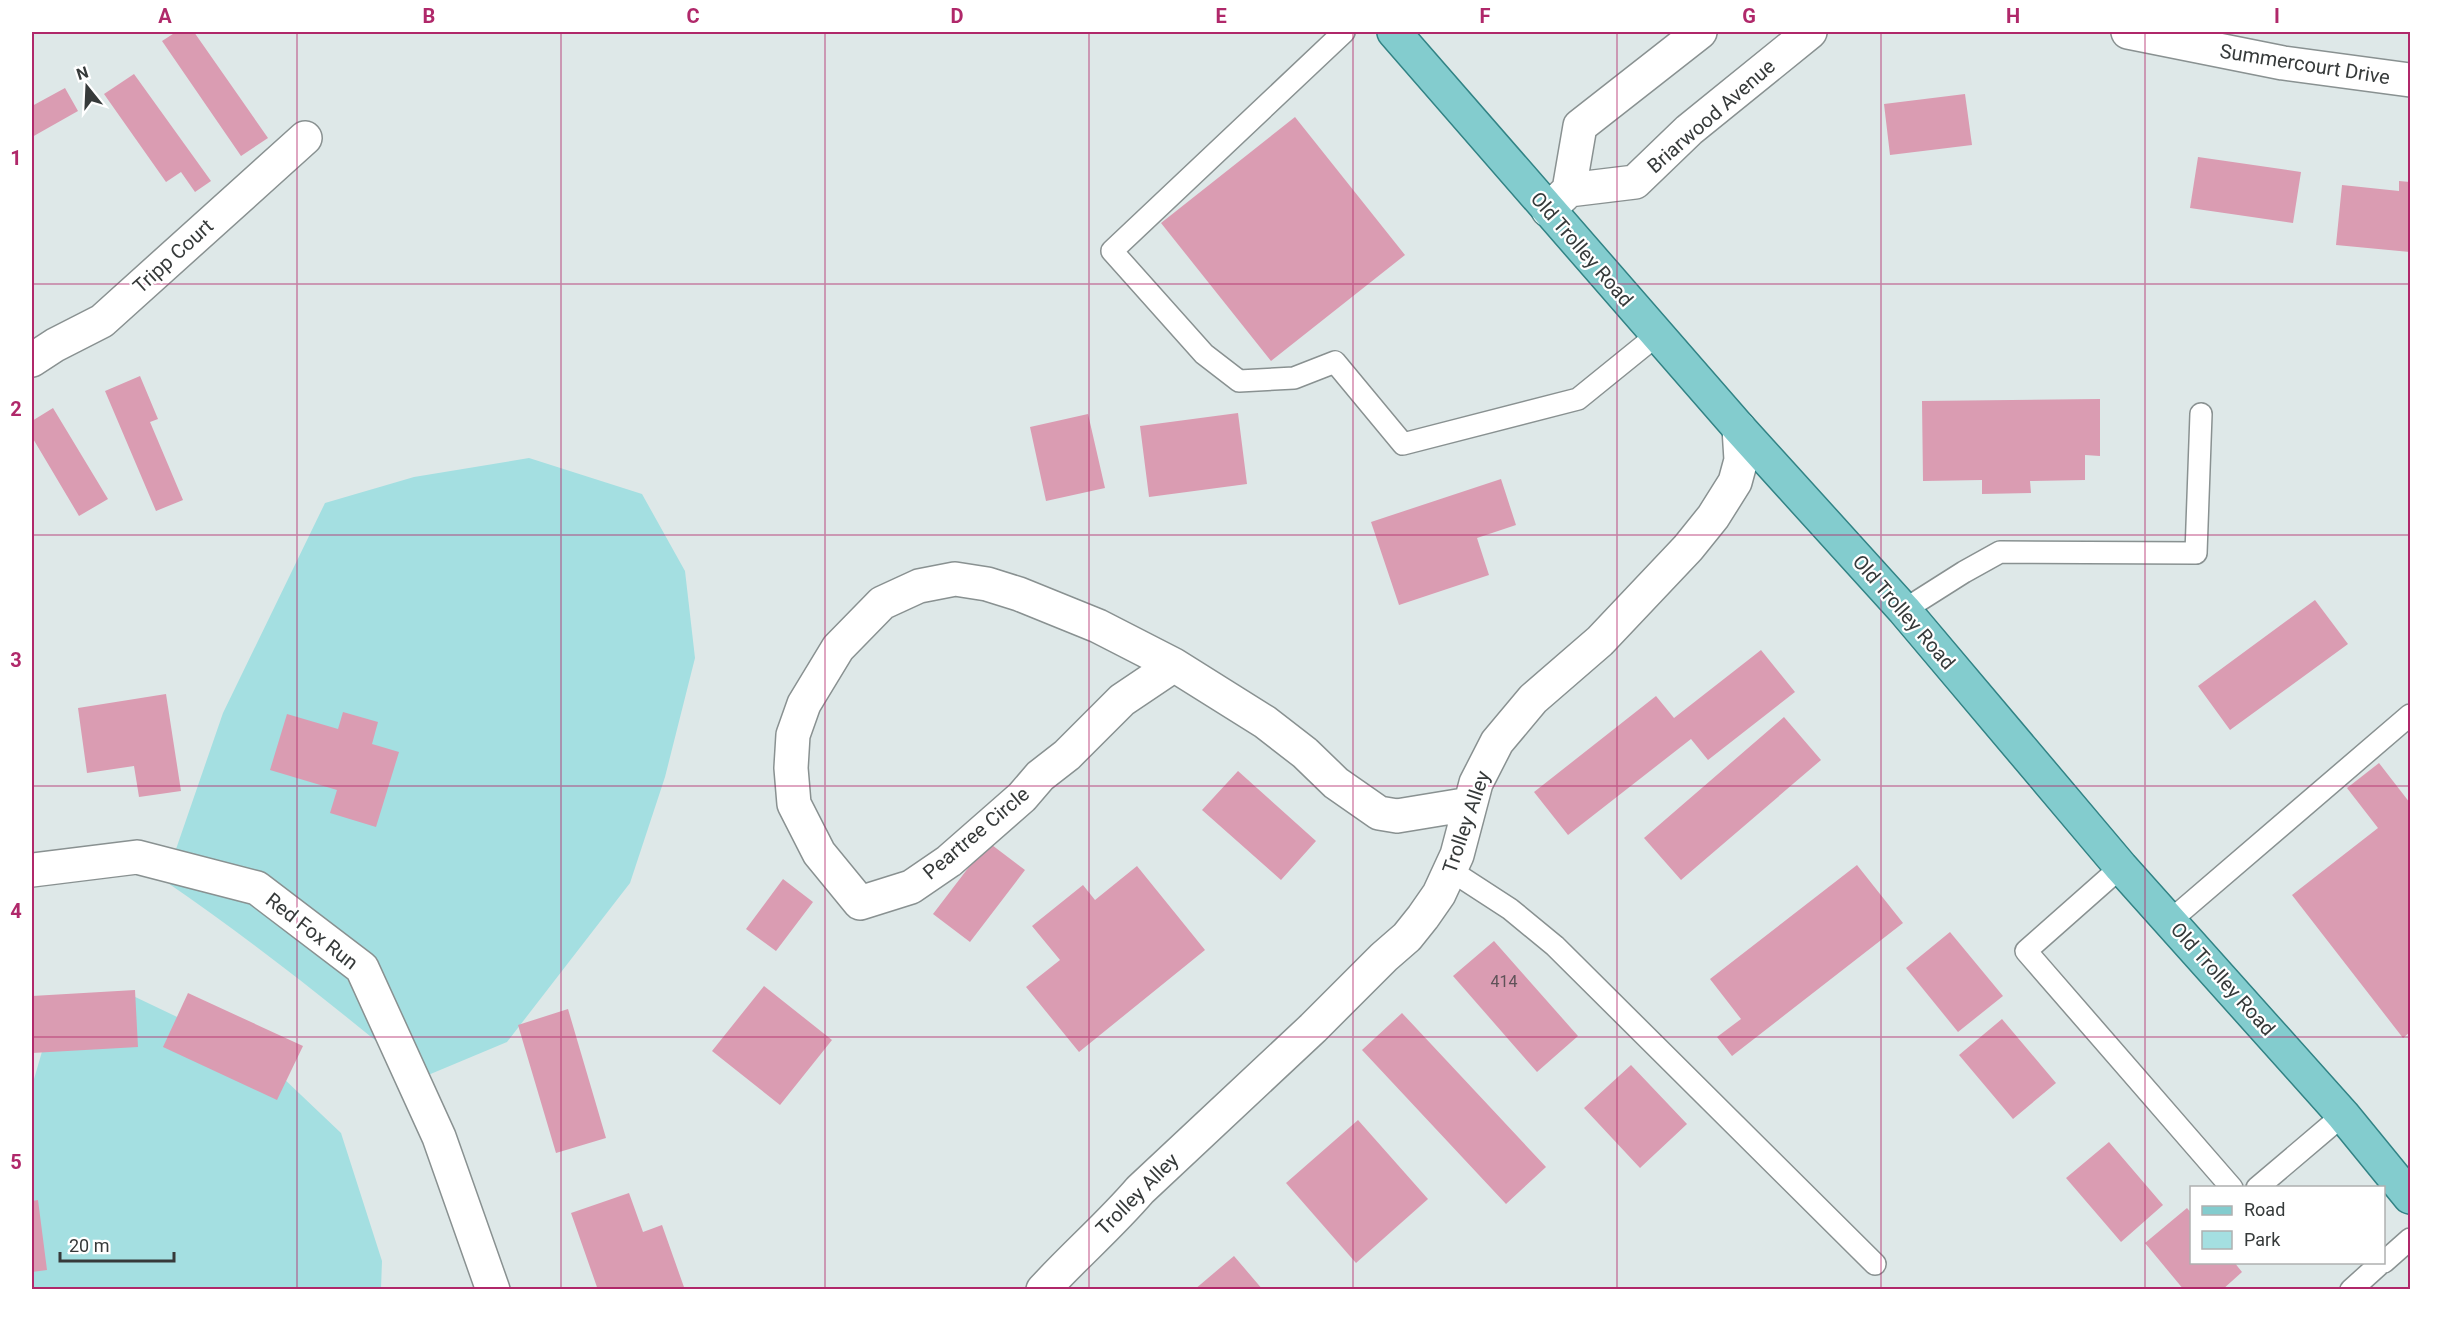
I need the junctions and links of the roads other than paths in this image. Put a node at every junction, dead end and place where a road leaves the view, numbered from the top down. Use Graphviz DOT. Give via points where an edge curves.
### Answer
graph roads {
  1 [pos="1344,32"];
  2 [pos="1394,32"];
  3 [pos="1700,32"];
  4 [pos="1810,32"];
  5 [pos="2128,32"];
  6 [pos="2410,80"];
  7 [pos="305,138"];
  8 [pos="1558,200"];
  9 [pos="1657,335"];
  10 [pos="32,360"];
  11 [pos="2201,414"];
  12 [pos="1739,428"];
  13 [pos="1904,610"];
  14 [pos="1174,664"];
  15 [pos="2410,715"];
  16 [pos="1470,804"];
  17 [pos="2121,867"];
  18 [pos="32,870"];
  19 [pos="1450,870"];
  20 [pos="2171,920"];
  21 [pos="2343,1114"];
  22 [pos="2230,1186"];
  23 [pos="2259,1186"];
  24 [pos="2410,1197"];
  25 [pos="2410,1239"];
  26 [pos="2385,1260"];
  27 [pos="1875,1264"];
  28 [pos="2381,1264"];
  29 [pos="493,1290"];
  30 [pos="1043,1290"];
  31 [pos="2351,1290"];
  1 -- 9 [label="lane" via="1112,251 1204,354 1239,381 1294,378 1335,362 1403,444 1578,399"];
  2 -- 8 [label="main road, Old Trolley Road"];
  3 -- 8 [label="street" via="1580,126"];
  4 -- 8 [label="street, Briarwood Avenue" via="1689,130 1635,182"];
  5 -- 6 [label="street, Summercourt Drive" via="2283,63"];
  7 -- 10 [label="street, Tripp Court" via="102,321"];
  8 -- 9 [label="main road, Old Trolley Road"];
  9 -- 12 [label="main road, Old Trolley Road"];
  11 -- 13 [label="lane" via="2196,553 2000,552"];
  12 -- 13 [label="main road, Old Trolley Road"];
  12 -- 16 [label="street, Trolley Alley" via="1741,460 1735,482 1713,517 1600,641 1533,699 1497,741"];
  13 -- 17 [label="main road, Old Trolley Road"];
  14 -- 14 [label="street, Peartree Circle" via="1122,699 980,835 911,887 860,903 819,853 794,804 794,735 820,674 838,648 882,603 919,586 955,579 987,584 1098,626"];
  14 -- 16 [label="street, Peartree Circle" via="1265,722 1336,783 1379,813 1397,816"];
  15 -- 20 [label="lane"];
  16 -- 19 [label="street, Trolley Alley"];
  17 -- 20 [label="main road, Old Trolley Road"];
  17 -- 22 [label="lane" via="2026,951"];
  18 -- 29 [label="street, Red Fox Run" via="137,857 257,888 362,968 439,1137"];
  19 -- 27 [label="lane" via="1510,909 1555,946"];
  19 -- 30 [label="street, Trolley Alley" via="1439,894 1407,937 1140,1190"];
  20 -- 21 [label="main road, Old Trolley Road"];
  21 -- 23 [label="lane"];
  21 -- 24 [label="main road, Old Trolley Road"];
  25 -- 26 [label="lane"];
  28 -- 31 [label="lane"];
}
